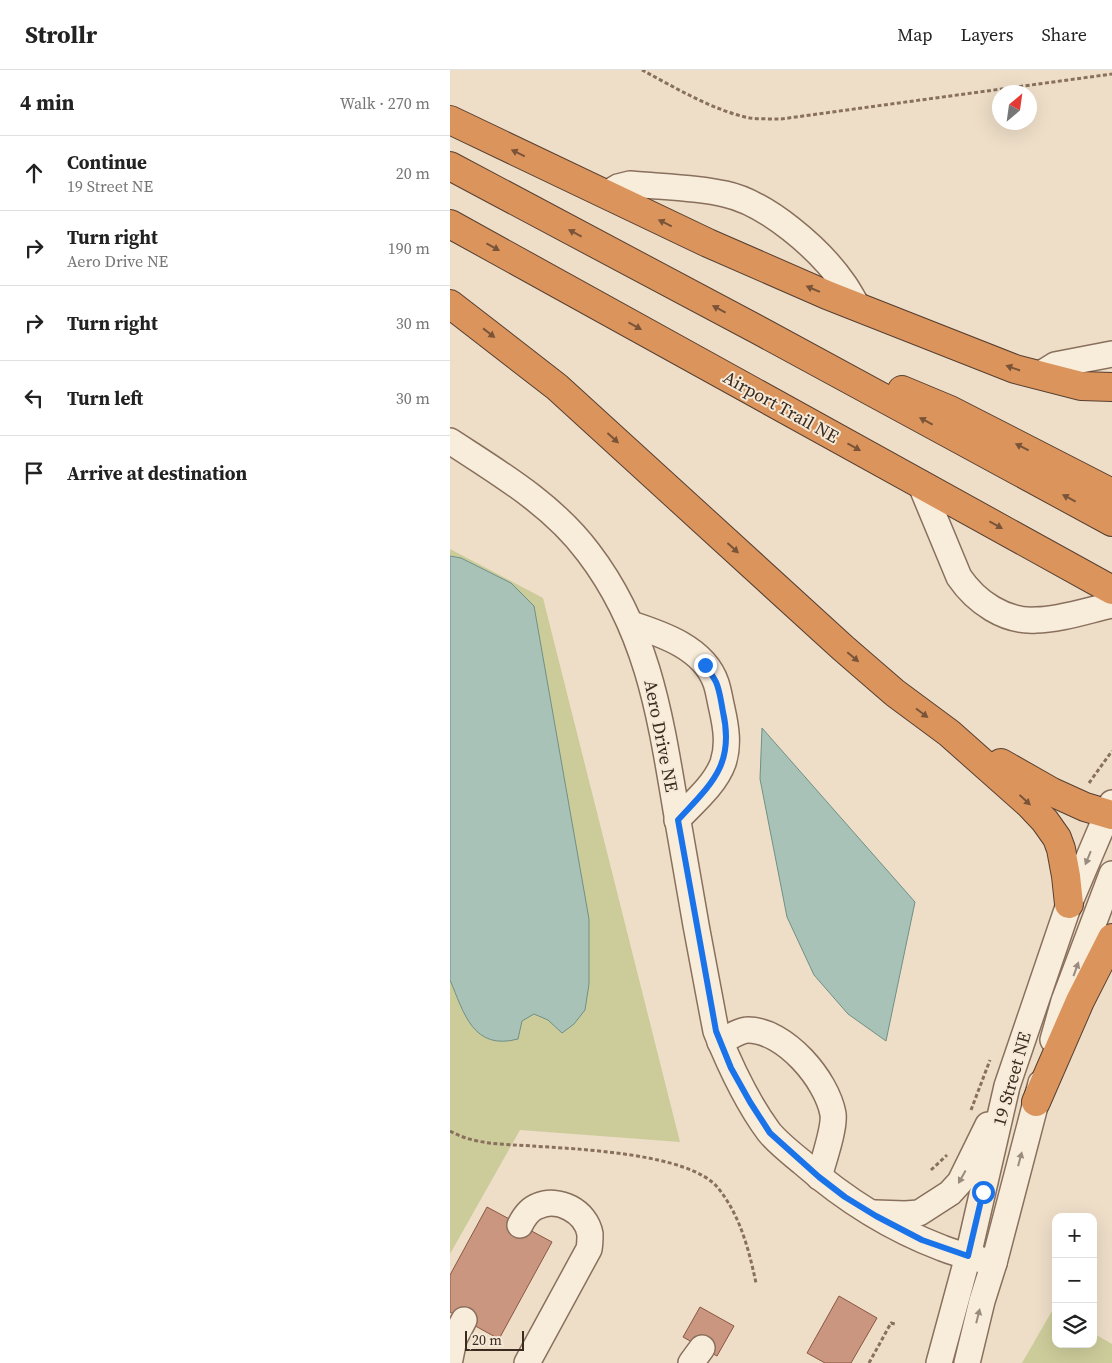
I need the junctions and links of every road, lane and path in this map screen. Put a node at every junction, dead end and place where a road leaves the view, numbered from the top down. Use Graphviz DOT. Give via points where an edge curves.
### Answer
graph roads {
  1 [pos="642,70"];
  2 [pos="1112,74"];
  3 [pos="450,120"];
  4 [pos="450,166"];
  5 [pos="606,194"];
  6 [pos="450,224"];
  7 [pos="450,304"];
  8 [pos="858,307"];
  9 [pos="762,332"];
  10 [pos="1112,354"];
  11 [pos="1039,375"];
  12 [pos="1112,387"];
  13 [pos="450,441"];
  14 [pos="920,484"];
  15 [pos="1112,494"];
  16 [pos="1112,522"];
  17 [pos="1112,590"];
  18 [pos="1112,605"];
  19 [pos="631,624"];
  20 [pos="949,733"];
  21 [pos="1112,751"];
  22 [pos="1089,784"];
  23 [pos="1110,811"];
  24 [pos="678,820"];
  25 [pos="1112,874"];
  26 [pos="1069,904"];
  27 [pos="1112,938"];
  28 [pos="720,1042"];
  29 [pos="992,1057"];
  30 [pos="1007,1086"];
  31 [pos="1036,1102"];
  32 [pos="968,1117"];
  33 [pos="450,1131"];
  34 [pos="950,1151"];
  35 [pos="931,1170"];
  36 [pos="819,1177"];
  37 [pos="871,1212"];
  38 [pos="520,1225"];
  39 [pos="968,1256"];
  40 [pos="994,1263"];
  41 [pos="756,1283"];
  42 [pos="464,1320"];
  43 [pos="895,1324"];
  44 [pos="450,1359"];
  45 [pos="527,1363"];
  46 [pos="869,1363"];
  47 [pos="939,1363"];
  48 [pos="967,1363"];
  1 -- 2 [label="path" via="697,99 748,118 765,119"];
  5 -- 3 [label="highway, one-way"];
  9 -- 4 [label="highway, one-way"];
  8 -- 5 [label="highway, one-way" via="708,243"];
  5 -- 8 [label="street" via="630,184 705,190 750,202 798,235 831,267"];
  6 -- 14 [label="highway, Airport Trail NE, one-way"];
  7 -- 20 [label="highway, one-way" via="557,387 843,648 895,693"];
  11 -- 8 [label="highway, one-way" via="1015,369"];
  15 -- 9 [label="highway, one-way" via="950,410"];
  16 -- 9 [label="highway, one-way"];
  10 -- 11 [label="street" via="1055,366"];
  11 -- 12 [label="highway" via="1081,386"];
  13 -- 19 [label="street, Aero Drive NE" via="556,515 588,551"];
  14 -- 17 [label="highway, Airport Trail NE, one-way"];
  14 -- 18 [label="street" via="959,577 978,600 1010,617 1024,620"];
  19 -- 24 [label="street, Aero Drive NE" via="652,685"];
  19 -- 24 [label="street" via="663,634 686,648 698,657 716,682 727,744 722,764 712,782"];
  20 -- 23 [label="highway" via="1052,792 1085,807"];
  20 -- 26 [label="highway, one-way" via="1029,804 1057,838"];
  21 -- 22 [label="path"];
  23 -- 26 [label="street, 19 Street NE, one-way"];
  24 -- 28 [label="street, Aero Drive NE"];
  31 -- 25 [label="street, 19 Street NE, one-way" via="1064,1001"];
  26 -- 30 [label="street, 19 Street NE"];
  27 -- 31 [label="highway" via="1080,1001"];
  28 -- 36 [label="street, Aero Drive NE" via="731,1068 770,1133"];
  28 -- 36 [label="street" via="746,1030 761,1032 774,1036 809,1066 833,1114"];
  29 -- 32 [label="path"];
  30 -- 37 [label="street, one-way" via="960,1182 950,1193 919,1213"];
  30 -- 39 [label="street, 19 Street NE"];
  40 -- 31 [label="street, 19 Street NE, one-way"];
  33 -- 41 [label="path" via="481,1142 581,1150 684,1167 706,1178 725,1199 748,1247"];
  34 -- 35 [label="path"];
  36 -- 37 [label="street, Aero Drive NE"];
  37 -- 39 [label="street, Aero Drive NE" via="922,1240"];
  38 -- 45 [label="street" via="526,1213 553,1203 570,1207 590,1232 590,1249"];
  39 -- 40 [label="street, Aero Drive NE"];
  39 -- 47 [label="street, 19 Street NE"];
  48 -- 40 [label="street, 19 Street NE, one-way"];
  42 -- 44 [label="street" via="454,1339"];
  43 -- 46 [label="path" via="891,1323"];
}
